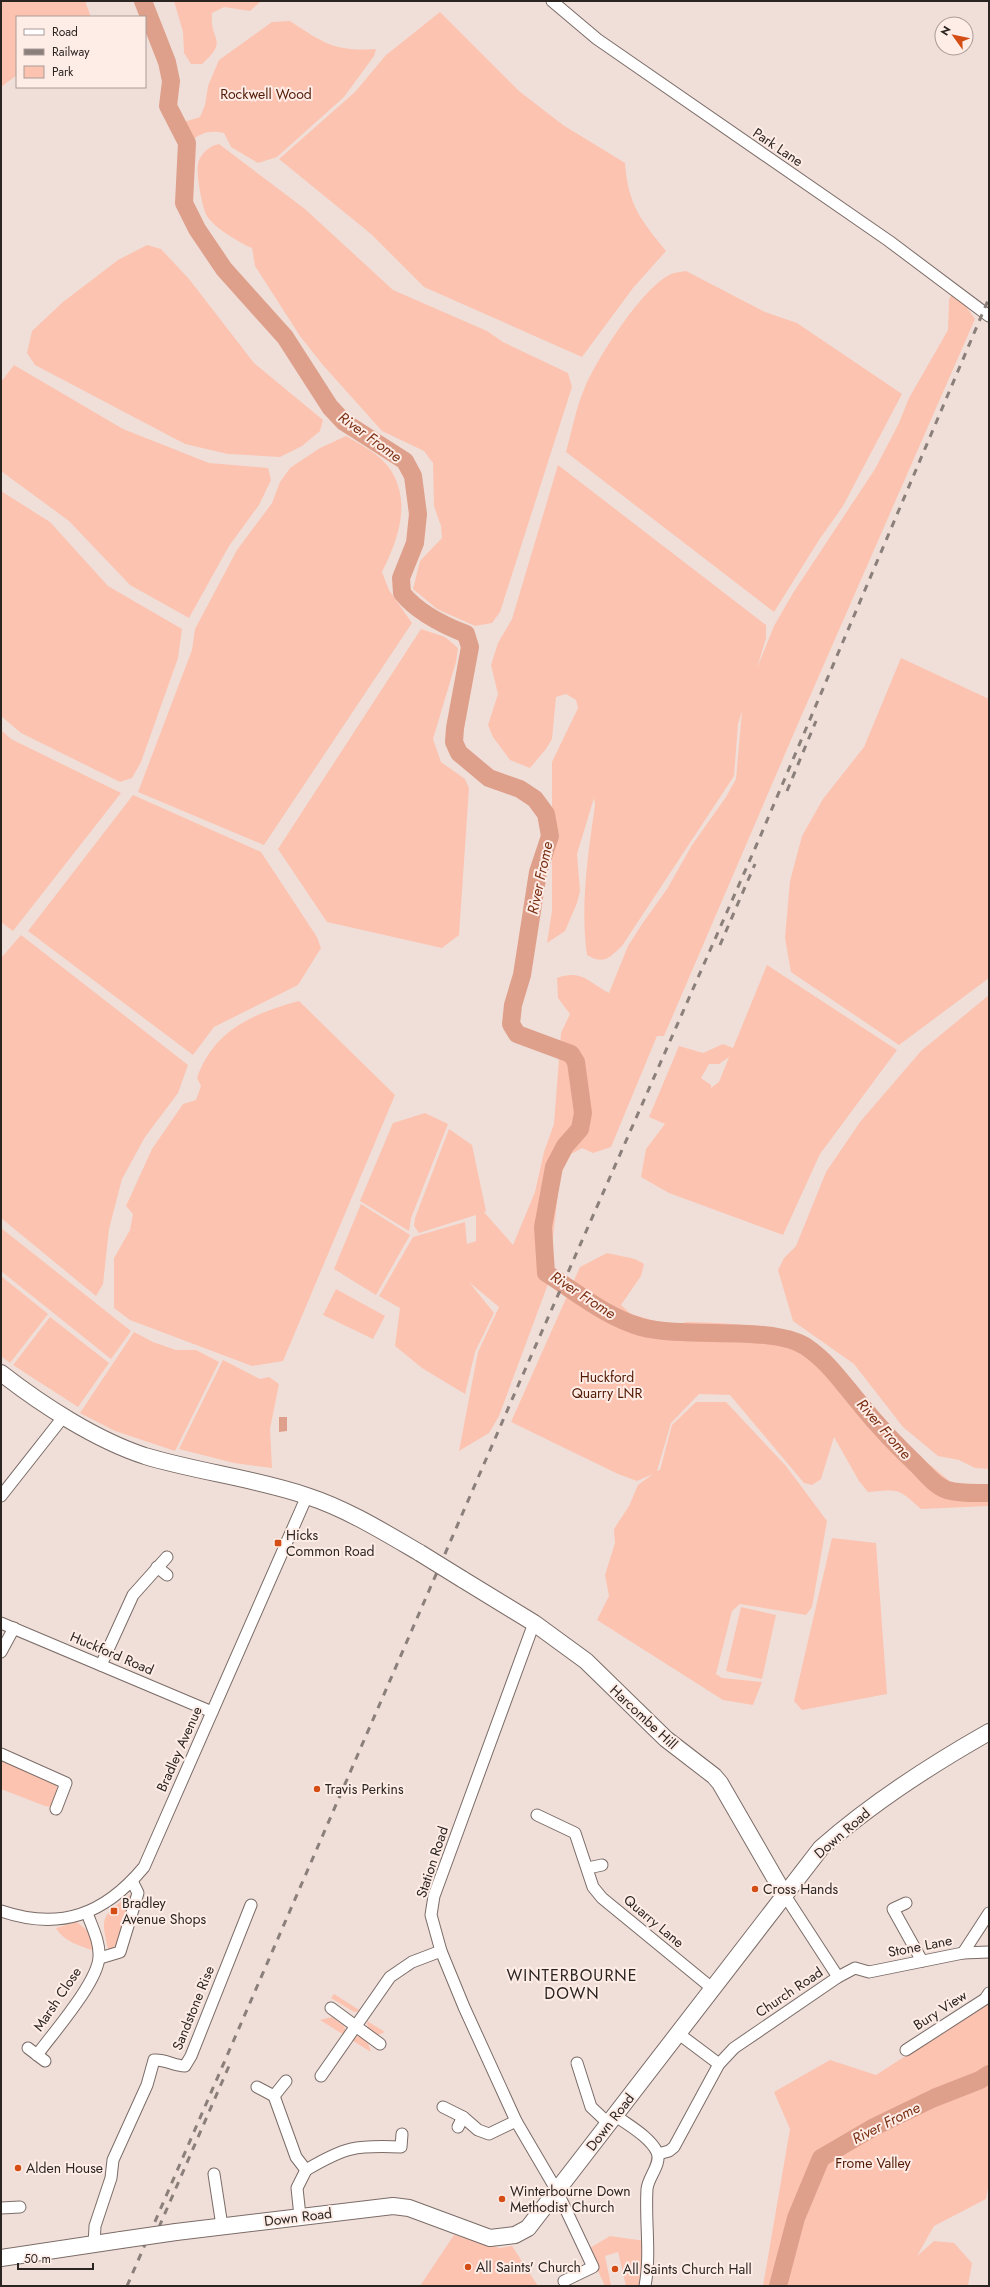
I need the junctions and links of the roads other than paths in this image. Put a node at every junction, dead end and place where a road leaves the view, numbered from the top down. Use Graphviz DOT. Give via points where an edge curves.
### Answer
graph roads {
  1 [pos="552,1"];
  2 [pos="989,316"];
  3 [pos="1,1373"];
  4 [pos="64,1416"];
  5 [pos="1,1496"];
  6 [pos="307,1496"];
  7 [pos="167,1558"];
  8 [pos="157,1567"];
  9 [pos="166,1575"];
  10 [pos="1,1623"];
  11 [pos="534,1623"];
  12 [pos="14,1628"];
  13 [pos="1,1652"];
  14 [pos="101,1665"];
  15 [pos="212,1712"];
  16 [pos="989,1732"];
  17 [pos="1,1754"];
  18 [pos="56,1809"];
  19 [pos="537,1815"];
  20 [pos="602,1865"];
  21 [pos="588,1868"];
  22 [pos="132,1882"];
  23 [pos="784,1894"];
  24 [pos="906,1903"];
  25 [pos="251,1905"];
  26 [pos="1,1911"];
  27 [pos="87,1913"];
  28 [pos="989,1913"];
  29 [pos="441,1951"];
  30 [pos="989,1952"];
  31 [pos="963,1954"];
  32 [pos="100,1958"];
  33 [pos="922,1961"];
  34 [pos="838,1977"];
  35 [pos="713,1989"];
  36 [pos="989,1993"];
  37 [pos="331,2008"];
  38 [pos="355,2026"];
  39 [pos="679,2034"];
  40 [pos="380,2044"];
  41 [pos="906,2050"];
  42 [pos="37,2054"];
  43 [pos="577,2063"];
  44 [pos="719,2064"];
  45 [pos="321,2076"];
  46 [pos="286,2081"];
  47 [pos="257,2087"];
  48 [pos="274,2096"];
  49 [pos="443,2107"];
  50 [pos="463,2117"];
  51 [pos="612,2120"];
  52 [pos="516,2121"];
  53 [pos="458,2127"];
  54 [pos="402,2134"];
  55 [pos="658,2154"];
  56 [pos="306,2170"];
  57 [pos="214,2174"];
  58 [pos="557,2190"];
  59 [pos="20,2207"];
  60 [pos="1,2208"];
  61 [pos="300,2216"];
  62 [pos="222,2226"];
  63 [pos="94,2245"];
  64 [pos="1,2258"];
  65 [pos="564,2281"];
  66 [pos="645,2286"];
  1 -- 2 [label="street, Park Lane" via="597,39 889,241"];
  3 -- 4 [label="street"];
  4 -- 5 [label="street"];
  4 -- 6 [label="street" via="107,1440 144,1456"];
  6 -- 11 [label="street, Harcombe Hill, bridge" via="369,1523"];
  6 -- 15 [label="street, Bradley Avenue"];
  7 -- 8 [label="street"];
  8 -- 9 [label="street"];
  8 -- 14 [label="street" via="133,1595"];
  10 -- 12 [label="street, Huckford Road"];
  11 -- 23 [label="street, Harcombe Hill" via="586,1661 666,1739 714,1776"];
  11 -- 29 [label="street, Station Road" via="434,1896 432,1915"];
  12 -- 13 [label="street"];
  12 -- 14 [label="street, Huckford Road"];
  14 -- 15 [label="street, Huckford Road"];
  15 -- 22 [label="street, Bradley Avenue" via="144,1867"];
  16 -- 23 [label="street, Down Road" via="925,1769 850,1822 821,1848"];
  17 -- 18 [label="street" via="66,1783"];
  19 -- 21 [label="street, Quarry Lane" via="575,1833"];
  20 -- 21 [label="street"];
  21 -- 35 [label="street, Quarry Lane" via="593,1887 602,1898"];
  22 -- 27 [label="street, Bradley Avenue" via="112,1900"];
  22 -- 32 [label="street" via="138,1893 120,1952"];
  23 -- 34 [label="street, Church Road"];
  23 -- 35 [label="street, Down Road"];
  24 -- 33 [label="street" via="893,1909"];
  25 -- 63 [label="street, Sandstone Rise" via="185,2066 176,2066 164,2059 154,2060 147,2085 113,2160 111,2178 95,2226"];
  26 -- 27 [label="street, Bradley Avenue" via="23,1918 56,1920"];
  27 -- 32 [label="street" via="98,1941"];
  28 -- 31 [label="street, Stone Lane"];
  29 -- 38 [label="street" via="412,1962 390,1977"];
  29 -- 52 [label="street, Station Road"];
  30 -- 31 [label="street"];
  31 -- 33 [label="street, Stone Lane"];
  32 -- 42 [label="street, Marsh Close" via="89,1984"];
  33 -- 34 [label="street, Stone Lane" via="869,1972 855,1968"];
  34 -- 44 [label="street, Church Road" via="734,2048"];
  35 -- 39 [label="street, Down Road"];
  36 -- 41 [label="street, Bury View" via="985,1999"];
  37 -- 38 [label="street"];
  38 -- 40 [label="street"];
  38 -- 45 [label="street"];
  39 -- 44 [label="street"];
  39 -- 51 [label="street, Down Road"];
  43 -- 51 [label="street" via="591,2107"];
  44 -- 55 [label="street, Church Road" via="674,2147 670,2151"];
  46 -- 48 [label="street"];
  47 -- 48 [label="street"];
  48 -- 56 [label="street" via="296,2157"];
  49 -- 50 [label="street"];
  50 -- 52 [label="street" via="478,2130 489,2134"];
  50 -- 53 [label="street"];
  51 -- 55 [label="street" via="653,2146"];
  51 -- 58 [label="street, Down Road"];
  52 -- 58 [label="street, Station Road"];
  54 -- 56 [label="street" via="400,2147 364,2145 337,2152"];
  55 -- 66 [label="street" via="657,2164 647,2187 649,2264"];
  56 -- 61 [label="street" via="297,2188"];
  57 -- 62 [label="street"];
  58 -- 61 [label="street, Down Road" via="528,2228 503,2238 490,2238 409,2208 393,2206"];
  58 -- 65 [label="street, Station Road" via="593,2267"];
  59 -- 60 [label="street"];
  61 -- 62 [label="street, Down Road"];
  62 -- 63 [label="street, Down Road, bridge"];
  63 -- 64 [label="street, Down Road"];
}
